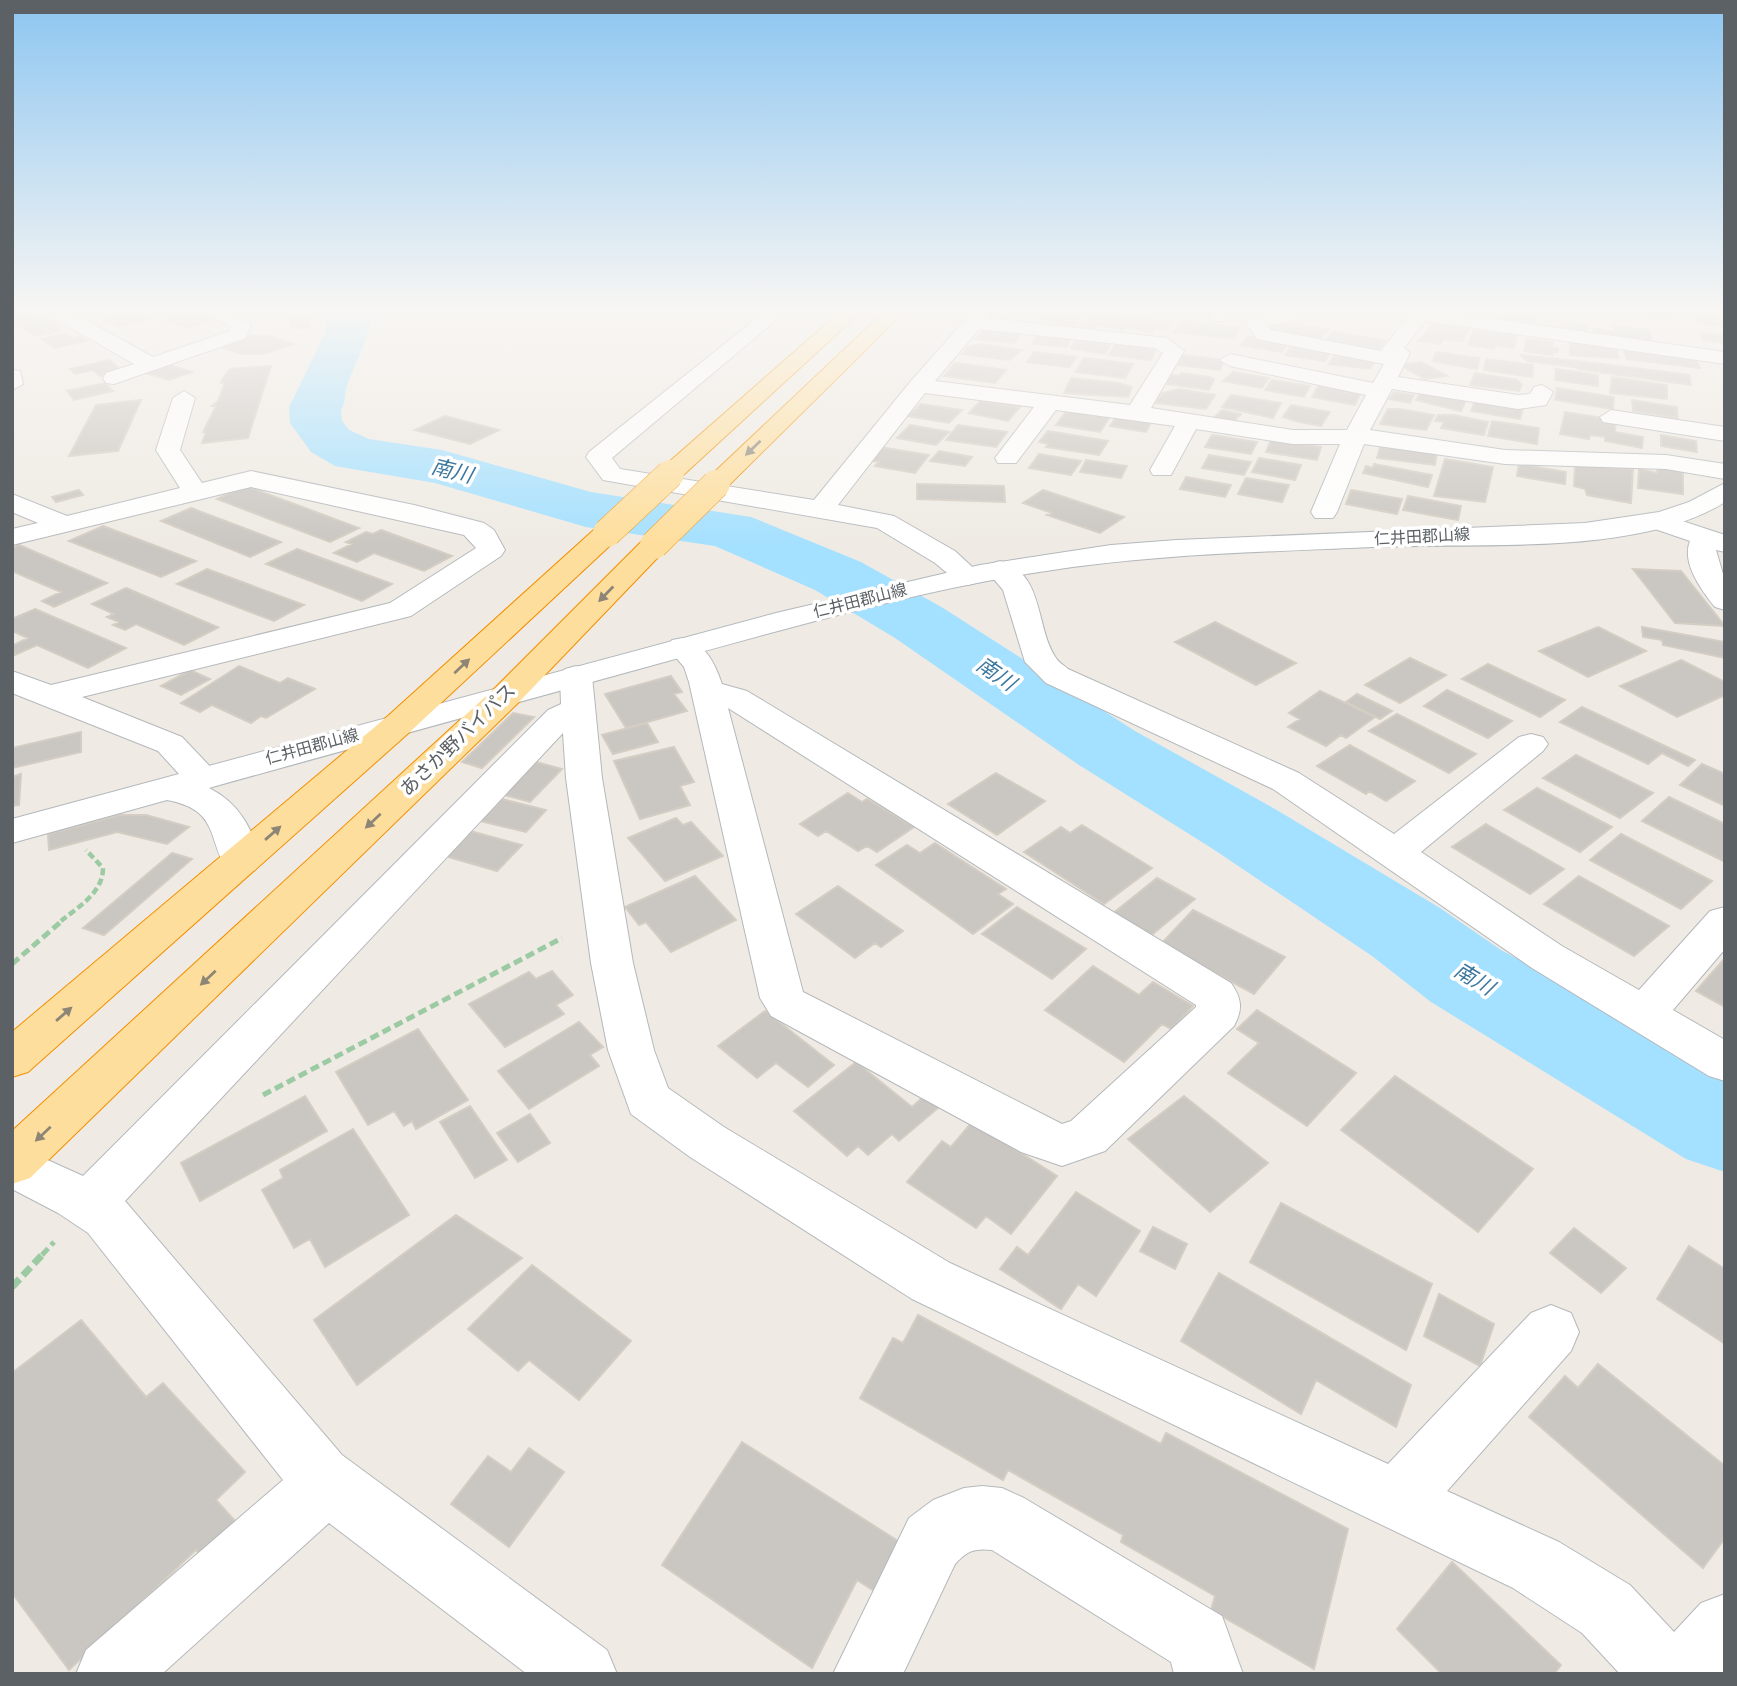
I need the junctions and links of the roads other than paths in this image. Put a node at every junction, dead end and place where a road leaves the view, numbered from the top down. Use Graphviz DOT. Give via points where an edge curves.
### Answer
graph roads {
  1 [pos="682,389"];
  2 [pos="766,389"];
  3 [pos="816,389"];
  4 [pos="917,389"];
  5 [pos="939,389"];
  6 [pos="1152,389"];
  7 [pos="1380,389"];
  8 [pos="1405,389"];
  9 [pos="1542,392"];
  10 [pos="184,398"];
  11 [pos="1049,403"];
  12 [pos="1137,413"];
  13 [pos="1611,417"];
  14 [pos="1189,421"];
  15 [pos="1725,435"];
  16 [pos="1354,436"];
  17 [pos="1007,458"];
  18 [pos="1162,470"];
  19 [pos="1725,472"];
  20 [pos="195,491"];
  21 [pos="1725,491"];
  22 [pos="12,502"];
  23 [pos="821,509"];
  24 [pos="1324,512"];
  25 [pos="1658,521"];
  26 [pos="64,524"];
  27 [pos="12,537"];
  28 [pos="1715,542"];
  29 [pos="984,573"];
  30 [pos="1725,601"];
  31 [pos="683,647"];
  32 [pos="12,681"];
  33 [pos="707,690"];
  34 [pos="577,692"];
  35 [pos="508,694"];
  36 [pos="46,696"];
  37 [pos="401,722"];
  38 [pos="1531,744"];
  39 [pos="202,777"];
  40 [pos="164,788"];
  41 [pos="12,831"];
  42 [pos="1395,853"];
  43 [pos="241,861"];
  44 [pos="1725,921"];
  45 [pos="1643,1015"];
  46 [pos="12,1059"];
  47 [pos="1725,1063"];
  48 [pos="12,1164"];
  49 [pos="88,1205"];
  50 [pos="1551,1332"];
  51 [pos="327,1483"];
  52 [pos="1397,1500"];
  53 [pos="1725,1627"];
  54 [pos="110,1674"];
  55 [pos="583,1674"];
  56 [pos="867,1674"];
  57 [pos="1209,1674"];
  58 [pos="1666,1674"];
  59 [pos="1682,1674"];
  1 -- 23 [label="street" via="598,457 612,475"];
  37 -- 2 [label="highway, one-way, bridge"];
  3 -- 35 [label="highway, あさか野バイパス, one-way, bridge"];
  4 -- 23 [label="street"];
  5 -- 11 [label="street"];
  6 -- 12 [label="street"];
  7 -- 16 [label="street"];
  8 -- 9 [label="street" via="1518,402 1538,400"];
  10 -- 20 [label="street" via="168,450"];
  11 -- 12 [label="street"];
  11 -- 17 [label="street"];
  12 -- 14 [label="street"];
  13 -- 15 [label="street"];
  14 -- 16 [label="street" via="1293,437"];
  14 -- 18 [label="street"];
  16 -- 19 [label="street" via="1505,457 1666,462"];
  16 -- 24 [label="street"];
  20 -- 26 [label="street"];
  20 -- 36 [label="street" via="237,481 267,480 474,529 484,536 491,551 400,610"];
  21 -- 25 [label="street, 仁井田郡山線" via="1704,506"];
  22 -- 26 [label="street"];
  23 -- 29 [label="street" via="884,522"];
  25 -- 28 [label="street"];
  25 -- 29 [label="street, 仁井田郡山線" via="1583,530 1170,548"];
  26 -- 27 [label="street"];
  28 -- 30 [label="street" via="1701,547 1710,581"];
  29 -- 31 [label="street, 仁井田郡山線"];
  29 -- 42 [label="street" via="1017,587 1041,662 1057,676 1286,781"];
  31 -- 33 [label="street" via="699,664"];
  31 -- 34 [label="street, 仁井田郡山線"];
  32 -- 36 [label="street"];
  33 -- 33 [label="street" via="787,1004 1038,1137 1062,1145 1088,1136 1218,1014 1215,995 736,698"];
  34 -- 35 [label="street, 仁井田郡山線"];
  34 -- 49 [label="street" via="560,718"];
  34 -- 52 [label="street" via="584,778 605,916 631,1051 648,1100 707,1142 931,1281"];
  35 -- 37 [label="street, 仁井田郡山線"];
  35 -- 48 [label="highway, あさか野バイパス, one-way"];
  36 -- 39 [label="street" via="170,744"];
  37 -- 39 [label="street, 仁井田郡山線"];
  43 -- 37 [label="highway, one-way"];
  38 -- 42 [label="street"];
  39 -- 40 [label="street, 仁井田郡山線"];
  40 -- 41 [label="street, 仁井田郡山線"];
  40 -- 43 [label="street" via="196,796 224,816 236,834"];
  42 -- 45 [label="street" via="1547,957"];
  46 -- 43 [label="highway, one-way"];
  44 -- 45 [label="street"];
  45 -- 47 [label="street"];
  48 -- 49 [label="street"];
  49 -- 51 [label="street" via="106,1217"];
  50 -- 52 [label="street"];
  51 -- 54 [label="street"];
  51 -- 55 [label="street"];
  52 -- 58 [label="street" via="1536,1565 1606,1609"];
  53 -- 59 [label="street"];
  56 -- 57 [label="street" via="932,1541 963,1517 983,1516 1002,1520 1198,1640"];
}
